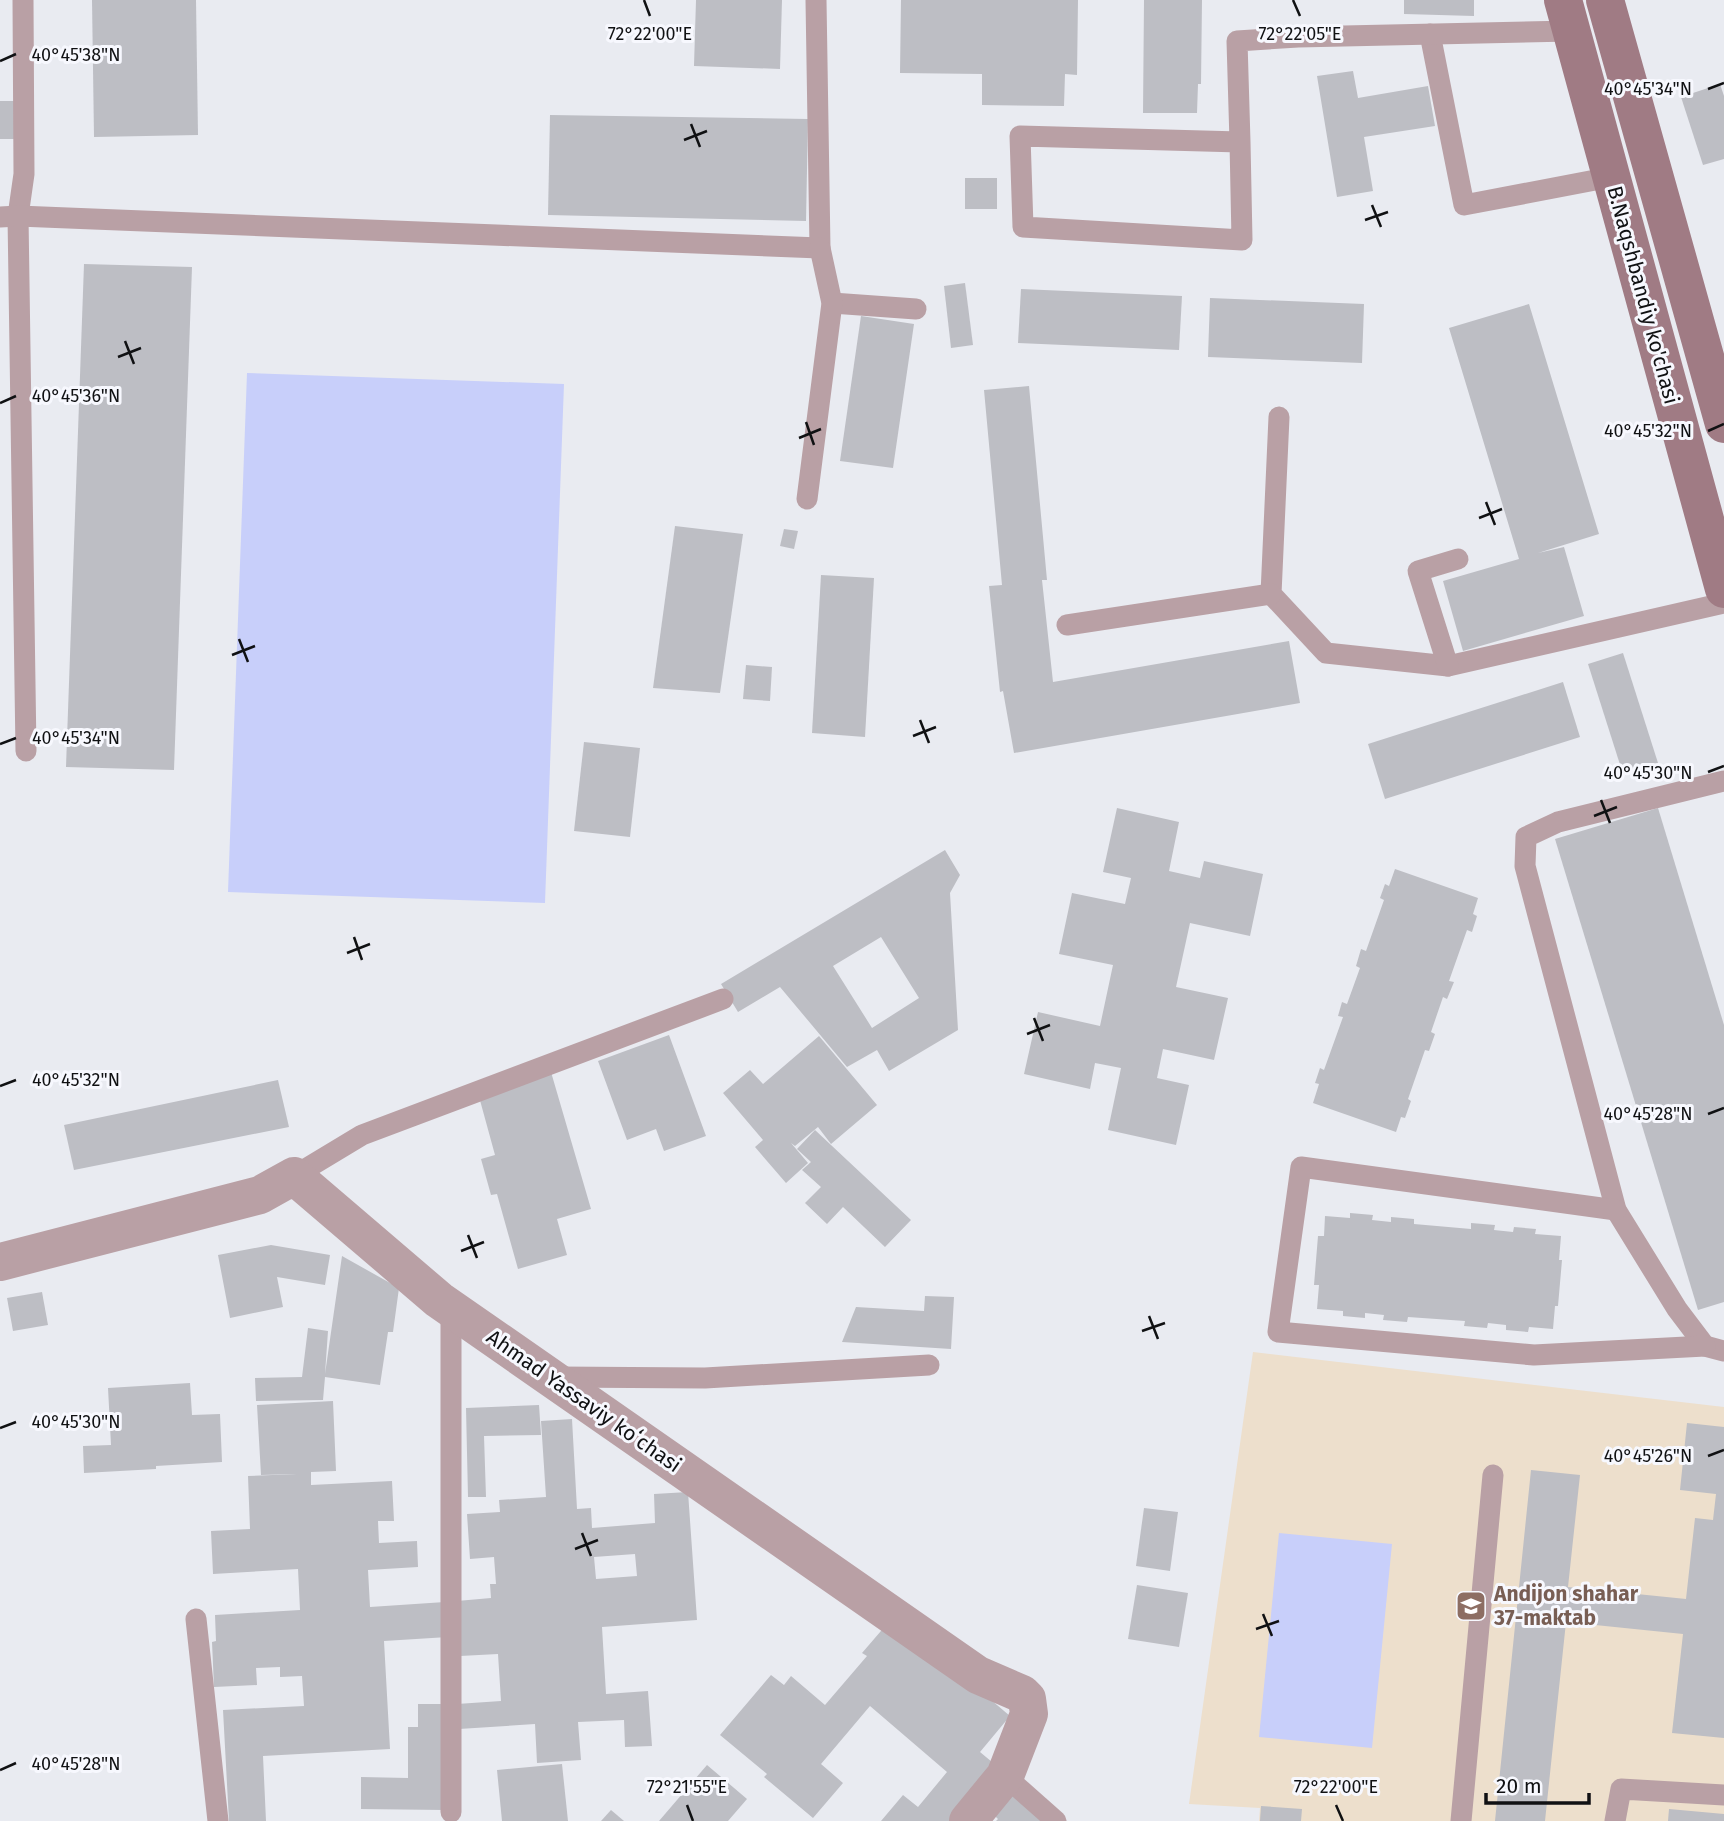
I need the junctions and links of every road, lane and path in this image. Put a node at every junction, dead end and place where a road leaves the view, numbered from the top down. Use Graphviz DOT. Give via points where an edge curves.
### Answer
graph roads {
  1 [pos="23,0"];
  2 [pos="816,0"];
  3 [pos="1605,0"];
  4 [pos="1567,16"];
  5 [pos="1430,34"];
  6 [pos="1240,142"];
  7 [pos="1611,177"];
  8 [pos="9,217"];
  9 [pos="820,248"];
  10 [pos="832,303"];
  11 [pos="916,309"];
  12 [pos="1279,417"];
  13 [pos="1724,424"];
  14 [pos="807,499"];
  15 [pos="1458,559"];
  16 [pos="1724,589"];
  17 [pos="1271,594"];
  18 [pos="1724,603"];
  19 [pos="1067,625"];
  20 [pos="1448,666"];
  21 [pos="26,751"];
  22 [pos="1724,781"];
  23 [pos="723,999"];
  24 [pos="294,1175"];
  25 [pos="1616,1210"];
  26 [pos="0,1262"];
  27 [pos="451,1307"];
  28 [pos="1715,1349"];
  29 [pos="929,1364"];
  30 [pos="549,1377"];
  31 [pos="1493,1475"];
  32 [pos="196,1619"];
  33 [pos="1005,1776"];
  34 [pos="1724,1795"];
  35 [pos="451,1812"];
  36 [pos="218,1821"];
  37 [pos="968,1821"];
  38 [pos="1056,1821"];
  39 [pos="1461,1821"];
  40 [pos="1615,1821"];
  1 -- 8 [label="lane" via="24,174"];
  2 -- 9 [label="lane"];
  3 -- 13 [label="main road, B.Naqshbandiy ko'chasi"];
  4 -- 5 [label="lane"];
  4 -- 7 [label="main road, B.Naqshbandiy ko'chasi"];
  5 -- 6 [label="lane" via="1237,41"];
  5 -- 7 [label="lane" via="1464,205"];
  6 -- 6 [label="lane" via="1020,136 1023,227 1242,240"];
  7 -- 16 [label="main road, B.Naqshbandiy ko'chasi"];
  8 -- 9 [label="lane"];
  8 -- 21 [label="lane"];
  9 -- 10 [label="lane"];
  10 -- 11 [label="lane"];
  10 -- 14 [label="lane"];
  12 -- 17 [label="lane"];
  15 -- 20 [label="lane" via="1418,571"];
  17 -- 19 [label="lane"];
  17 -- 20 [label="lane" via="1326,653"];
  18 -- 20 [label="lane"];
  22 -- 25 [label="lane" via="1558,822 1526,837 1525,866"];
  23 -- 24 [label="lane" via="362,1135"];
  24 -- 26 [label="street" via="260,1195"];
  24 -- 27 [label="street, Ahmad Yassaviy koʻchasi"];
  25 -- 28 [label="lane" via="1677,1309"];
  25 -- 28 [label="lane" via="1301,1167 1278,1332 1534,1355"];
  27 -- 30 [label="street, Ahmad Yassaviy koʻchasi"];
  27 -- 35 [label="lane"];
  29 -- 30 [label="lane" via="705,1378"];
  30 -- 33 [label="street, Ahmad Yassaviy koʻchasi" via="978,1675 1022,1694 1029,1714"];
  31 -- 39 [label="lane"];
  32 -- 36 [label="lane"];
  33 -- 37 [label="street, Ahmad Yassaviy koʻchasi"];
  33 -- 38 [label="lane"];
  34 -- 40 [label="lane" via="1621,1788"];
}
